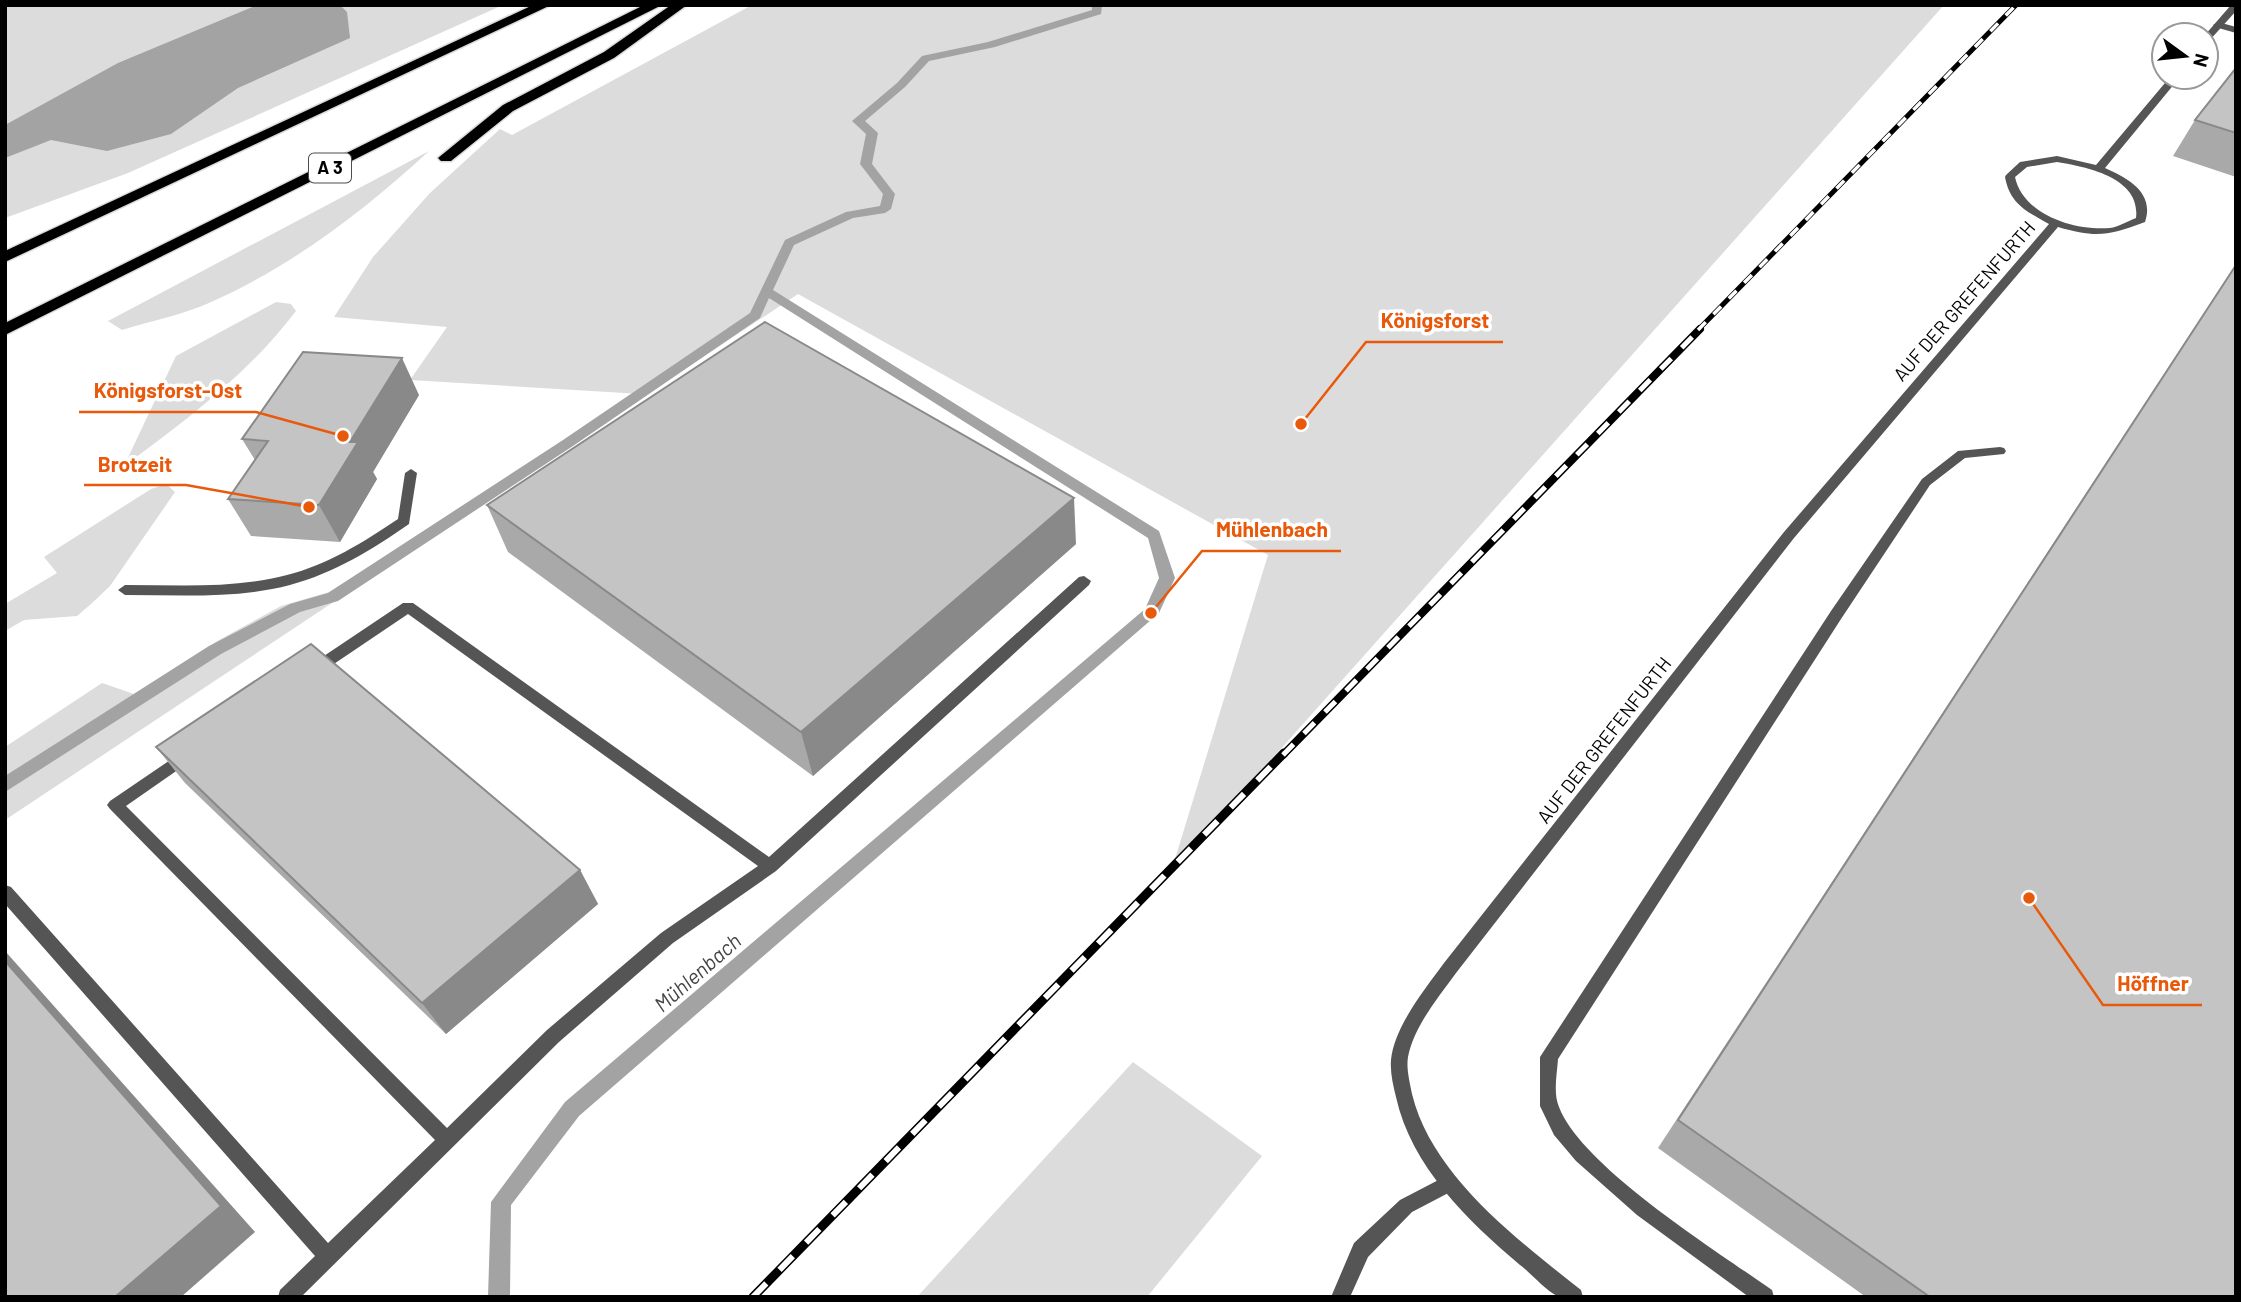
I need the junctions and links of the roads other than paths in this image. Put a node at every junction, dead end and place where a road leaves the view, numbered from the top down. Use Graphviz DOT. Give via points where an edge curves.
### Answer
graph roads {
  1 [pos="544,5"];
  2 [pos="655,5"];
  3 [pos="680,5"];
  4 [pos="2236,5"];
  5 [pos="2220,23"];
  6 [pos="2163,91"];
  7 [pos="446,158"];
  8 [pos="2099,169"];
  9 [pos="2055,223"];
  10 [pos="5,255"];
  11 [pos="5,330"];
  12 [pos="2000,451"];
  13 [pos="411,472"];
  14 [pos="1084,582"];
  15 [pos="125,590"];
  16 [pos="295,683"];
  17 [pos="205,744"];
  18 [pos="770,866"];
  19 [pos="5,891"];
  20 [pos="447,1140"];
  21 [pos="1450,1183"];
  22 [pos="328,1257"];
  23 [pos="288,1297"];
  24 [pos="1340,1297"];
  25 [pos="1574,1297"];
  26 [pos="1765,1297"];
  1 -- 10 [label="highway"];
  2 -- 11 [label="highway, A 3"];
  3 -- 7 [label="highway" via="609,54 508,108"];
  4 -- 5 [label="street"];
  6 -- 8 [label="street"];
  8 -- 9 [label="street, AUF DER GREFENFURTH" via="2132,187 2144,210 2140,219 2114,231"];
  8 -- 9 [label="street, AUF DER GREFENFURTH" via="2057,159 2021,164 2011,171 2010,192 2035,215"];
  9 -- 21 [label="street, AUF DER GREFENFURTH" via="1789,535 1414,1020 1399,1058 1403,1098 1422,1141"];
  12 -- 26 [label="street" via="1962,454 1926,482 1549,1057 1549,1106 1569,1142 1625,1193"];
  13 -- 15 [label="street" via="404,521 364,549 309,574 241,588"];
  14 -- 18 [label="street"];
  16 -- 18 [label="street" via="408,607"];
  17 -- 20 [label="street" via="115,805"];
  18 -- 20 [label="street" via="667,938 553,1036"];
  19 -- 22 [label="street"];
  20 -- 22 [label="street"];
  21 -- 24 [label="street" via="1406,1206 1361,1250"];
  21 -- 25 [label="street, AUF DER GREFENFURTH" via="1495,1232"];
  22 -- 23 [label="street"];
}
